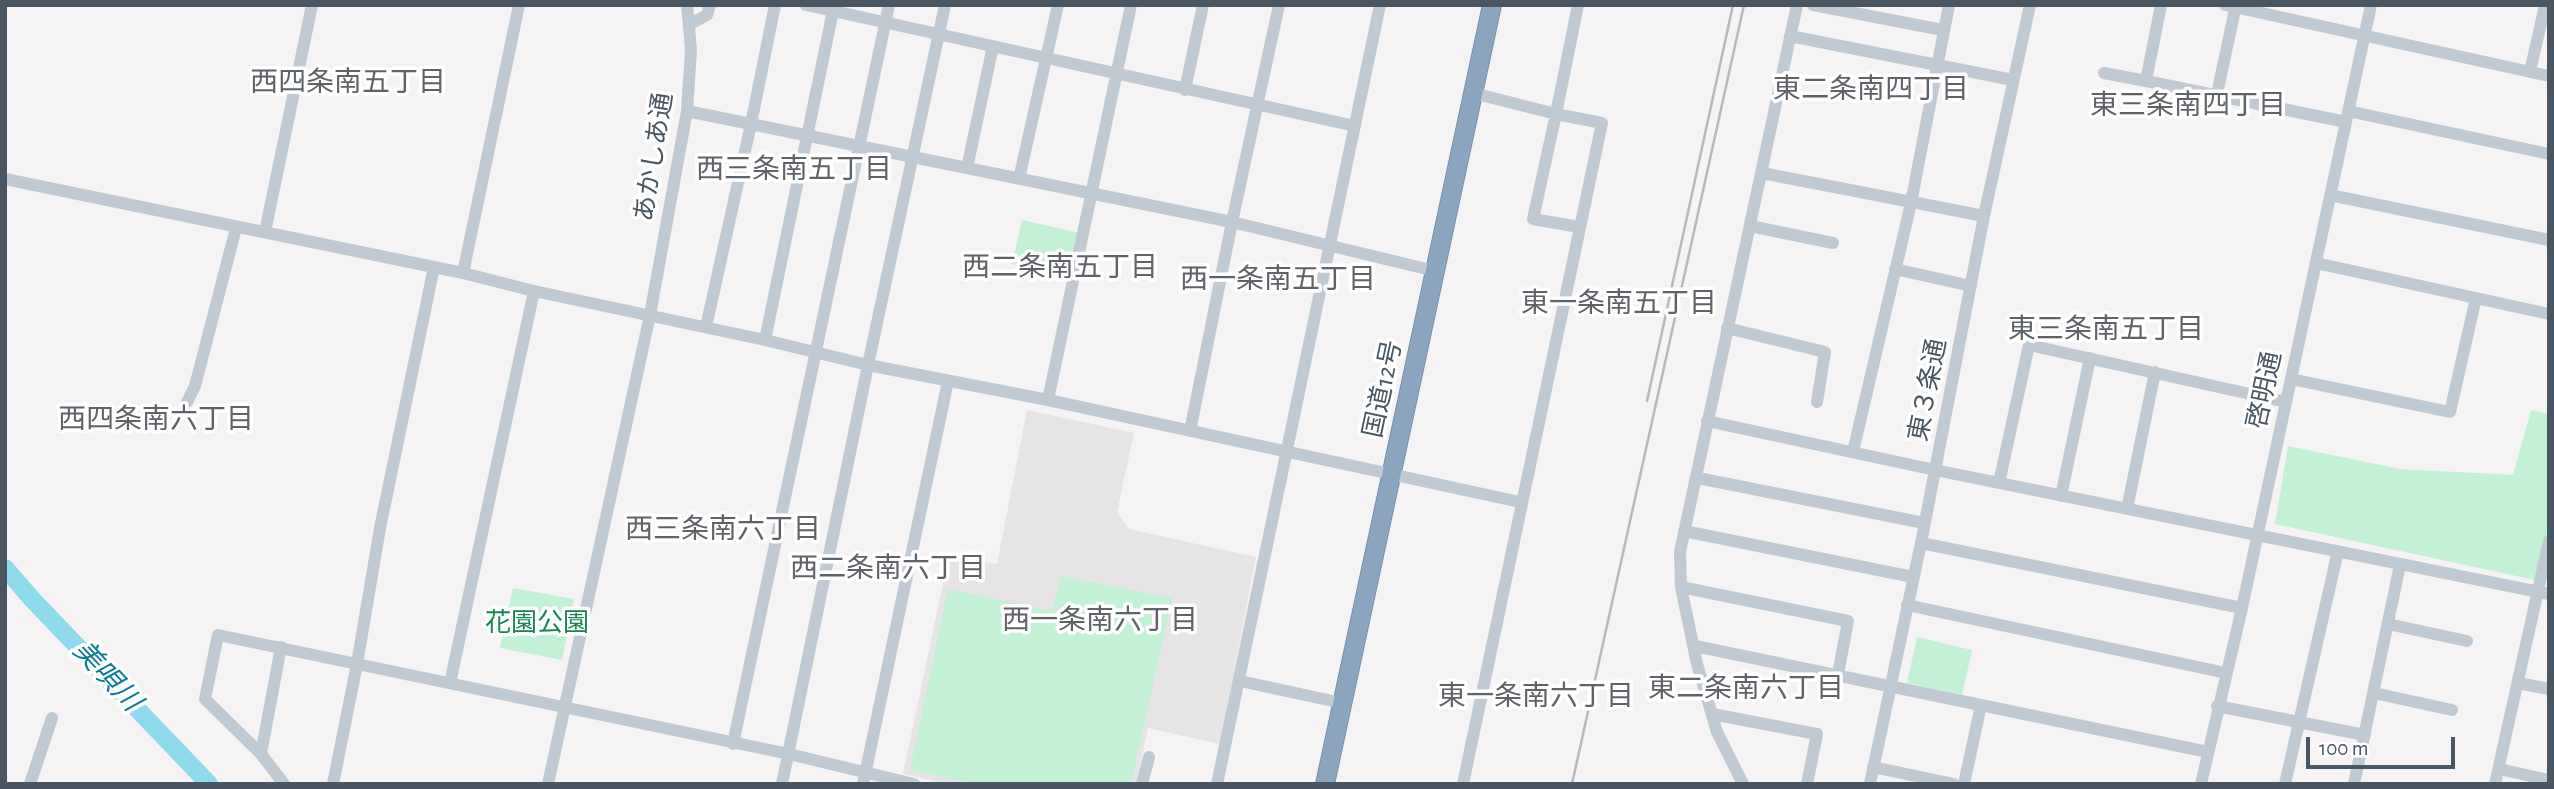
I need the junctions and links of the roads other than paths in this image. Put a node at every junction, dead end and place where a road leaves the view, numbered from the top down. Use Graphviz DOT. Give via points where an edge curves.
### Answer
graph roads {
  1 [pos="312,5"];
  2 [pos="519,5"];
  3 [pos="687,5"];
  4 [pos="710,5"];
  5 [pos="775,5"];
  6 [pos="806,5"];
  7 [pos="889,5"];
  8 [pos="945,5"];
  9 [pos="1058,5"];
  10 [pos="1131,5"];
  11 [pos="1203,5"];
  12 [pos="1279,5"];
  13 [pos="1380,5"];
  14 [pos="1492,5"];
  15 [pos="1578,5"];
  16 [pos="1797,5"];
  17 [pos="1813,5"];
  18 [pos="1949,5"];
  19 [pos="2030,5"];
  20 [pos="2161,5"];
  21 [pos="2371,5"];
  22 [pos="2545,5"];
  23 [pos="2232,6"];
  24 [pos="833,8"];
  25 [pos="886,22"];
  26 [pos="690,23"];
  27 [pos="1943,30"];
  28 [pos="939,33"];
  29 [pos="1790,36"];
  30 [pos="2364,36"];
  31 [pos="993,46"];
  32 [pos="1047,58"];
  33 [pos="1938,65"];
  34 [pos="2530,72"];
  35 [pos="2104,73"];
  36 [pos="1118,75"];
  37 [pos="2549,76"];
  38 [pos="2013,80"];
  39 [pos="2146,82"];
  40 [pos="1185,90"];
  41 [pos="1473,93"];
  42 [pos="2217,94"];
  43 [pos="1258,106"];
  44 [pos="687,111"];
  45 [pos="1556,114"];
  46 [pos="2347,116"];
  47 [pos="751,124"];
  48 [pos="1355,126"];
  49 [pos="807,135"];
  50 [pos="860,146"];
  51 [pos="2549,154"];
  52 [pos="913,158"];
  53 [pos="967,168"];
  54 [pos="1762,173"];
  55 [pos="1019,179"];
  56 [pos="8,180"];
  57 [pos="1093,195"];
  58 [pos="2330,195"];
  59 [pos="1911,203"];
  60 [pos="1984,216"];
  61 [pos="1232,222"];
  62 [pos="1750,226"];
  63 [pos="1579,227"];
  64 [pos="236,228"];
  65 [pos="265,232"];
  66 [pos="2549,240"];
  67 [pos="1833,243"];
  68 [pos="1329,246"];
  69 [pos="2316,263"];
  70 [pos="434,267"];
  71 [pos="1895,269"];
  72 [pos="1436,271"];
  73 [pos="463,273"];
  74 [pos="1971,286"];
  75 [pos="534,291"];
  76 [pos="2476,298"];
  77 [pos="2549,314"];
  78 [pos="650,315"];
  79 [pos="706,327"];
  80 [pos="1727,328"];
  81 [pos="765,340"];
  82 [pos="816,352"];
  83 [pos="2090,358"];
  84 [pos="868,365"];
  85 [pos="2155,372"];
  86 [pos="2291,379"];
  87 [pos="948,381"];
  88 [pos="1048,400"];
  89 [pos="187,402"];
  90 [pos="1817,402"];
  91 [pos="2286,402"];
  92 [pos="1707,421"];
  93 [pos="1190,431"];
  94 [pos="1286,451"];
  95 [pos="1853,452"];
  96 [pos="1935,470"];
  97 [pos="1391,475"];
  98 [pos="1698,478"];
  99 [pos="1999,483"];
  100 [pos="2061,496"];
  101 [pos="1520,502"];
  102 [pos="2127,509"];
  103 [pos="1924,523"];
  104 [pos="1684,531"];
  105 [pos="2257,536"];
  106 [pos="2549,541"];
  107 [pos="1921,543"];
  108 [pos="2338,551"];
  109 [pos="2400,565"];
  110 [pos="1913,577"];
  111 [pos="1681,587"];
  112 [pos="2543,593"];
  113 [pos="1907,605"];
  114 [pos="2242,608"];
  115 [pos="2388,624"];
  116 [pos="2467,641"];
  117 [pos="1695,646"];
  118 [pos="281,647"];
  119 [pos="357,664"];
  120 [pos="2226,673"];
  121 [pos="1839,674"];
  122 [pos="1240,681"];
  123 [pos="2518,683"];
  124 [pos="450,684"];
  125 [pos="1889,686"];
  126 [pos="2549,689"];
  127 [pos="2374,693"];
  128 [pos="1342,703"];
  129 [pos="1981,705"];
  130 [pos="2217,706"];
  131 [pos="564,707"];
  132 [pos="2452,710"];
  133 [pos="1712,714"];
  134 [pos="52,718"];
  135 [pos="2298,723"];
  136 [pos="2365,735"];
  137 [pos="733,744"];
  138 [pos="2208,752"];
  139 [pos="261,754"];
  140 [pos="789,754"];
  141 [pos="1149,757"];
  142 [pos="1873,766"];
  143 [pos="2499,769"];
  144 [pos="864,779"];
  145 [pos="2549,779"];
  146 [pos="30,784"];
  147 [pos="284,784"];
  148 [pos="333,784"];
  149 [pos="548,784"];
  150 [pos="782,784"];
  151 [pos="914,784"];
  152 [pos="1142,784"];
  153 [pos="1217,784"];
  154 [pos="1325,784"];
  155 [pos="1462,784"];
  156 [pos="1743,784"];
  157 [pos="1807,784"];
  158 [pos="1870,784"];
  159 [pos="1954,784"];
  160 [pos="1964,784"];
  161 [pos="2200,784"];
  162 [pos="2285,784"];
  163 [pos="2354,784"];
  164 [pos="2496,784"];
  1 -- 65 [label="street"];
  2 -- 73 [label="street"];
  3 -- 26 [label="street, あかしあ通"];
  4 -- 26 [label="street" via="707,15"];
  5 -- 47 [label="street"];
  6 -- 24 [label="street"];
  7 -- 25 [label="street"];
  8 -- 28 [label="street"];
  9 -- 32 [label="street"];
  10 -- 36 [label="street"];
  11 -- 40 [label="street"];
  12 -- 43 [label="street"];
  13 -- 48 [label="street"];
  14 -- 41 [label="highway, 国道12号"];
  15 -- 45 [label="street"];
  16 -- 29 [label="street"];
  17 -- 27 [label="street"];
  18 -- 27 [label="street"];
  19 -- 38 [label="street, 東３条通"];
  20 -- 39 [label="street"];
  21 -- 30 [label="street, 啓明通"];
  22 -- 34 [label="street"];
  23 -- 30 [label="street"];
  23 -- 42 [label="street"];
  24 -- 25 [label="street"];
  24 -- 49 [label="street"];
  25 -- 28 [label="street"];
  25 -- 50 [label="street"];
  26 -- 44 [label="street, あかしあ通"];
  27 -- 33 [label="street"];
  28 -- 31 [label="street"];
  28 -- 52 [label="street"];
  29 -- 33 [label="street"];
  29 -- 54 [label="street"];
  30 -- 34 [label="street"];
  30 -- 46 [label="street, 啓明通"];
  31 -- 32 [label="street"];
  31 -- 53 [label="street"];
  32 -- 36 [label="street"];
  32 -- 55 [label="street"];
  33 -- 38 [label="street"];
  33 -- 59 [label="street"];
  34 -- 37 [label="street"];
  35 -- 39 [label="street"];
  36 -- 40 [label="street"];
  36 -- 57 [label="street"];
  38 -- 60 [label="street, 東３条通"];
  39 -- 42 [label="street"];
  40 -- 43 [label="street"];
  41 -- 45 [label="street"];
  41 -- 72 [label="highway, 国道12号"];
  42 -- 46 [label="street"];
  43 -- 48 [label="street"];
  43 -- 61 [label="street"];
  44 -- 47 [label="street"];
  44 -- 78 [label="street, あかしあ通"];
  45 -- 63 [label="street" via="1602,122"];
  45 -- 63 [label="street" via="1533,219"];
  46 -- 51 [label="street"];
  46 -- 58 [label="street, 啓明通"];
  47 -- 49 [label="street"];
  47 -- 79 [label="street"];
  48 -- 68 [label="street"];
  49 -- 50 [label="street"];
  49 -- 81 [label="street"];
  50 -- 52 [label="street"];
  50 -- 82 [label="street"];
  52 -- 53 [label="street"];
  52 -- 84 [label="street"];
  53 -- 55 [label="street"];
  54 -- 59 [label="street"];
  54 -- 62 [label="street"];
  55 -- 57 [label="street"];
  56 -- 64 [label="street"];
  57 -- 61 [label="street"];
  57 -- 88 [label="street"];
  58 -- 66 [label="street"];
  58 -- 69 [label="street, 啓明通"];
  59 -- 60 [label="street"];
  59 -- 71 [label="street"];
  60 -- 74 [label="street, 東３条通"];
  61 -- 68 [label="street"];
  61 -- 93 [label="street"];
  62 -- 67 [label="street"];
  62 -- 80 [label="street"];
  63 -- 101 [label="street"];
  64 -- 65 [label="street"];
  64 -- 89 [label="street"];
  65 -- 70 [label="street"];
  68 -- 72 [label="street"];
  68 -- 94 [label="street"];
  69 -- 76 [label="street"];
  69 -- 86 [label="street, 啓明通"];
  70 -- 73 [label="street"];
  70 -- 119 [label="street"];
  71 -- 74 [label="street"];
  71 -- 95 [label="street"];
  72 -- 97 [label="highway, 国道12号"];
  73 -- 75 [label="street"];
  74 -- 96 [label="street, 東３条通"];
  75 -- 78 [label="street"];
  75 -- 124 [label="street"];
  76 -- 77 [label="street"];
  76 -- 86 [label="street" via="2450,412"];
  78 -- 79 [label="street"];
  78 -- 131 [label="street, あかしあ通"];
  79 -- 81 [label="street"];
  80 -- 90 [label="street" via="1825,352"];
  80 -- 92 [label="street"];
  81 -- 82 [label="street"];
  82 -- 84 [label="street"];
  82 -- 137 [label="street"];
  83 -- 85 [label="street"];
  83 -- 99 [label="street" via="2029,345"];
  83 -- 100 [label="street"];
  84 -- 87 [label="street"];
  84 -- 140 [label="street"];
  85 -- 91 [label="street"];
  85 -- 102 [label="street"];
  86 -- 91 [label="street, 啓明通"];
  87 -- 88 [label="street"];
  87 -- 144 [label="street"];
  88 -- 93 [label="street"];
  91 -- 105 [label="street, 啓明通"];
  92 -- 95 [label="street"];
  92 -- 98 [label="street"];
  93 -- 94 [label="street"];
  94 -- 97 [label="street"];
  94 -- 122 [label="street"];
  95 -- 96 [label="street"];
  96 -- 99 [label="street"];
  96 -- 103 [label="street, 東３条通"];
  97 -- 101 [label="street"];
  97 -- 128 [label="highway, 国道12号"];
  98 -- 103 [label="street"];
  98 -- 104 [label="street"];
  99 -- 100 [label="street"];
  100 -- 102 [label="street"];
  101 -- 155 [label="street"];
  102 -- 105 [label="street"];
  103 -- 107 [label="street, 東３条通"];
  104 -- 110 [label="street"];
  104 -- 111 [label="street"];
  105 -- 108 [label="street"];
  105 -- 114 [label="street, 啓明通"];
  106 -- 112 [label="street"];
  107 -- 110 [label="street, 東３条通"];
  107 -- 114 [label="street"];
  108 -- 109 [label="street"];
  108 -- 135 [label="street"];
  109 -- 112 [label="street"];
  109 -- 115 [label="street"];
  110 -- 113 [label="street, 東３条通"];
  111 -- 117 [label="street"];
  111 -- 121 [label="street" via="1848,621"];
  112 -- 123 [label="street"];
  113 -- 120 [label="street"];
  113 -- 125 [label="street, 東３条通"];
  114 -- 120 [label="street, 啓明通"];
  115 -- 116 [label="street"];
  115 -- 127 [label="street"];
  117 -- 121 [label="street"];
  117 -- 133 [label="street"];
  118 -- 119 [label="street"];
  118 -- 139 [label="street"];
  118 -- 139 [label="street" via="218,635 205,699"];
  119 -- 124 [label="street"];
  119 -- 148 [label="street"];
  120 -- 130 [label="street, 啓明通"];
  121 -- 125 [label="street"];
  122 -- 128 [label="street"];
  122 -- 153 [label="street"];
  123 -- 126 [label="street"];
  123 -- 143 [label="street"];
  124 -- 131 [label="street"];
  125 -- 129 [label="street"];
  125 -- 142 [label="street, 東３条通"];
  127 -- 132 [label="street"];
  127 -- 136 [label="street"];
  128 -- 154 [label="highway, 国道12号"];
  129 -- 138 [label="street"];
  129 -- 160 [label="street"];
  130 -- 135 [label="street"];
  130 -- 138 [label="street, 啓明通"];
  131 -- 137 [label="street"];
  131 -- 149 [label="street, あかしあ通"];
  133 -- 156 [label="street"];
  133 -- 157 [label="street" via="1817,734"];
  134 -- 146 [label="street"];
  135 -- 136 [label="street"];
  135 -- 162 [label="street"];
  136 -- 163 [label="street"];
  137 -- 140 [label="street"];
  138 -- 161 [label="street, 啓明通"];
  139 -- 147 [label="street"];
  140 -- 144 [label="street"];
  140 -- 150 [label="street"];
  141 -- 152 [label="street"];
  142 -- 158 [label="street, 東３条通"];
  142 -- 159 [label="street"];
  143 -- 145 [label="street"];
  143 -- 164 [label="street"];
  144 -- 151 [label="street"];
}
